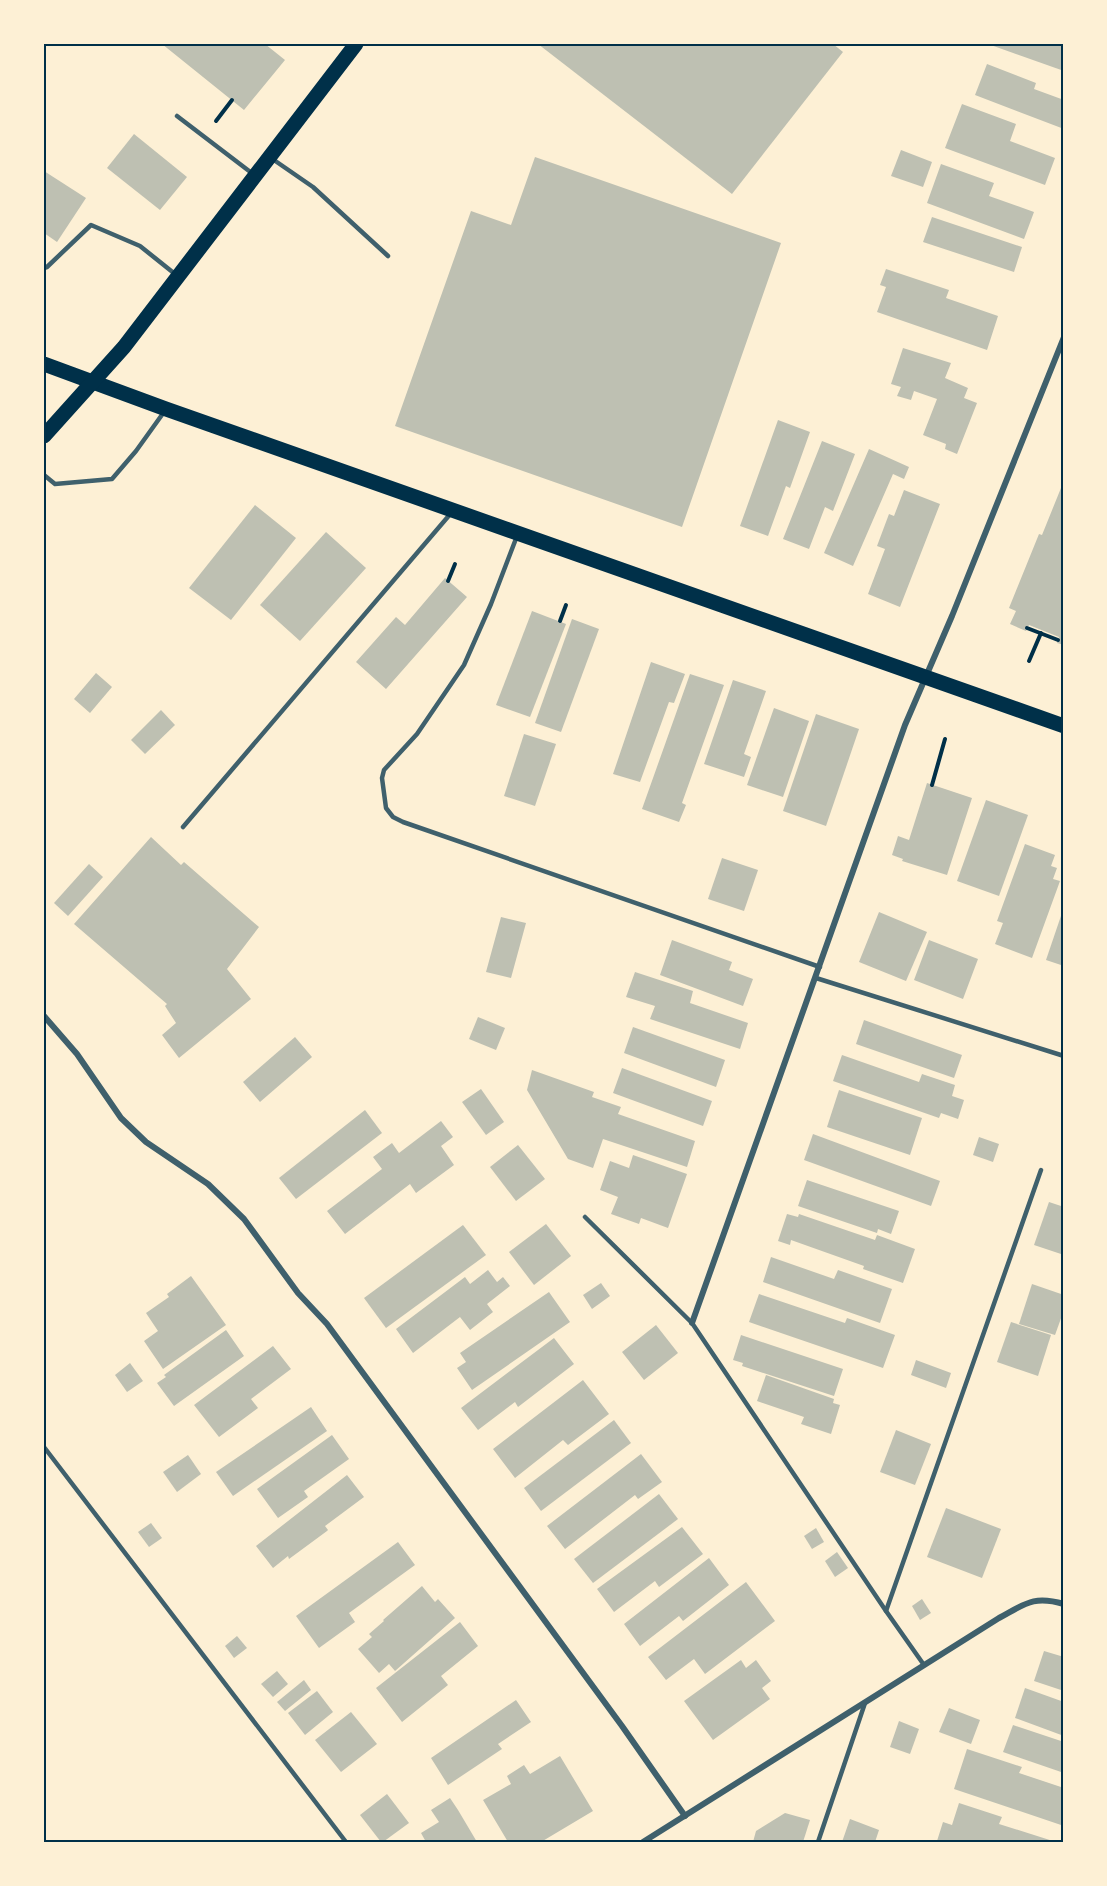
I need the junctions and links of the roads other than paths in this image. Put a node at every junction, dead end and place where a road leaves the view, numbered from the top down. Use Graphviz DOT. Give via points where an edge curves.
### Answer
graph roads {
  1 [pos="356,44"];
  2 [pos="177,116"];
  3 [pos="269,156"];
  4 [pos="255,176"];
  5 [pos="388,256"];
  6 [pos="44,268"];
  7 [pos="177,276"];
  8 [pos="1064,337"];
  9 [pos="44,364"];
  10 [pos="91,382"];
  11 [pos="166,409"];
  12 [pos="44,436"];
  13 [pos="44,475"];
  14 [pos="453,510"];
  15 [pos="518,533"];
  16 [pos="925,677"];
  17 [pos="1064,726"];
  18 [pos="183,827"];
  19 [pos="820,967"];
  20 [pos="816,978"];
  21 [pos="44,1016"];
  22 [pos="1064,1056"];
  23 [pos="1041,1170"];
  24 [pos="585,1217"];
  25 [pos="692,1323"];
  26 [pos="44,1447"];
  27 [pos="1064,1604"];
  28 [pos="886,1611"];
  29 [pos="924,1665"];
  30 [pos="866,1702"];
  31 [pos="685,1816"];
  32 [pos="346,1842"];
  33 [pos="642,1842"];
  34 [pos="818,1842"];
  1 -- 3 [label="main road"];
  2 -- 4 [label="lane"];
  3 -- 4 [label="main road"];
  3 -- 5 [label="lane" via="313,188"];
  4 -- 7 [label="main road"];
  6 -- 7 [label="lane" via="91,225 140,246"];
  7 -- 10 [label="main road" via="124,347"];
  8 -- 16 [label="street"];
  9 -- 10 [label="main road"];
  10 -- 11 [label="main road"];
  10 -- 12 [label="main road"];
  11 -- 13 [label="lane" via="112,478 55,484"];
  11 -- 14 [label="main road"];
  14 -- 15 [label="main road"];
  14 -- 18 [label="lane"];
  15 -- 16 [label="main road"];
  15 -- 19 [label="lane" via="464,664 417,734 384,770 386,808 403,822"];
  16 -- 17 [label="main road"];
  16 -- 19 [label="street" via="904,725"];
  19 -- 20 [label="street"];
  20 -- 22 [label="lane"];
  20 -- 25 [label="street"];
  21 -- 31 [label="street" via="77,1054 121,1118 146,1142 208,1184 244,1219 298,1293 327,1324"];
  23 -- 28 [label="lane"];
  24 -- 25 [label="lane"];
  25 -- 28 [label="lane"];
  26 -- 32 [label="lane"];
  27 -- 29 [label="street" via="1029,1601"];
  28 -- 29 [label="lane"];
  29 -- 30 [label="street"];
  30 -- 31 [label="street"];
  30 -- 34 [label="lane"];
  31 -- 33 [label="street"];
}
